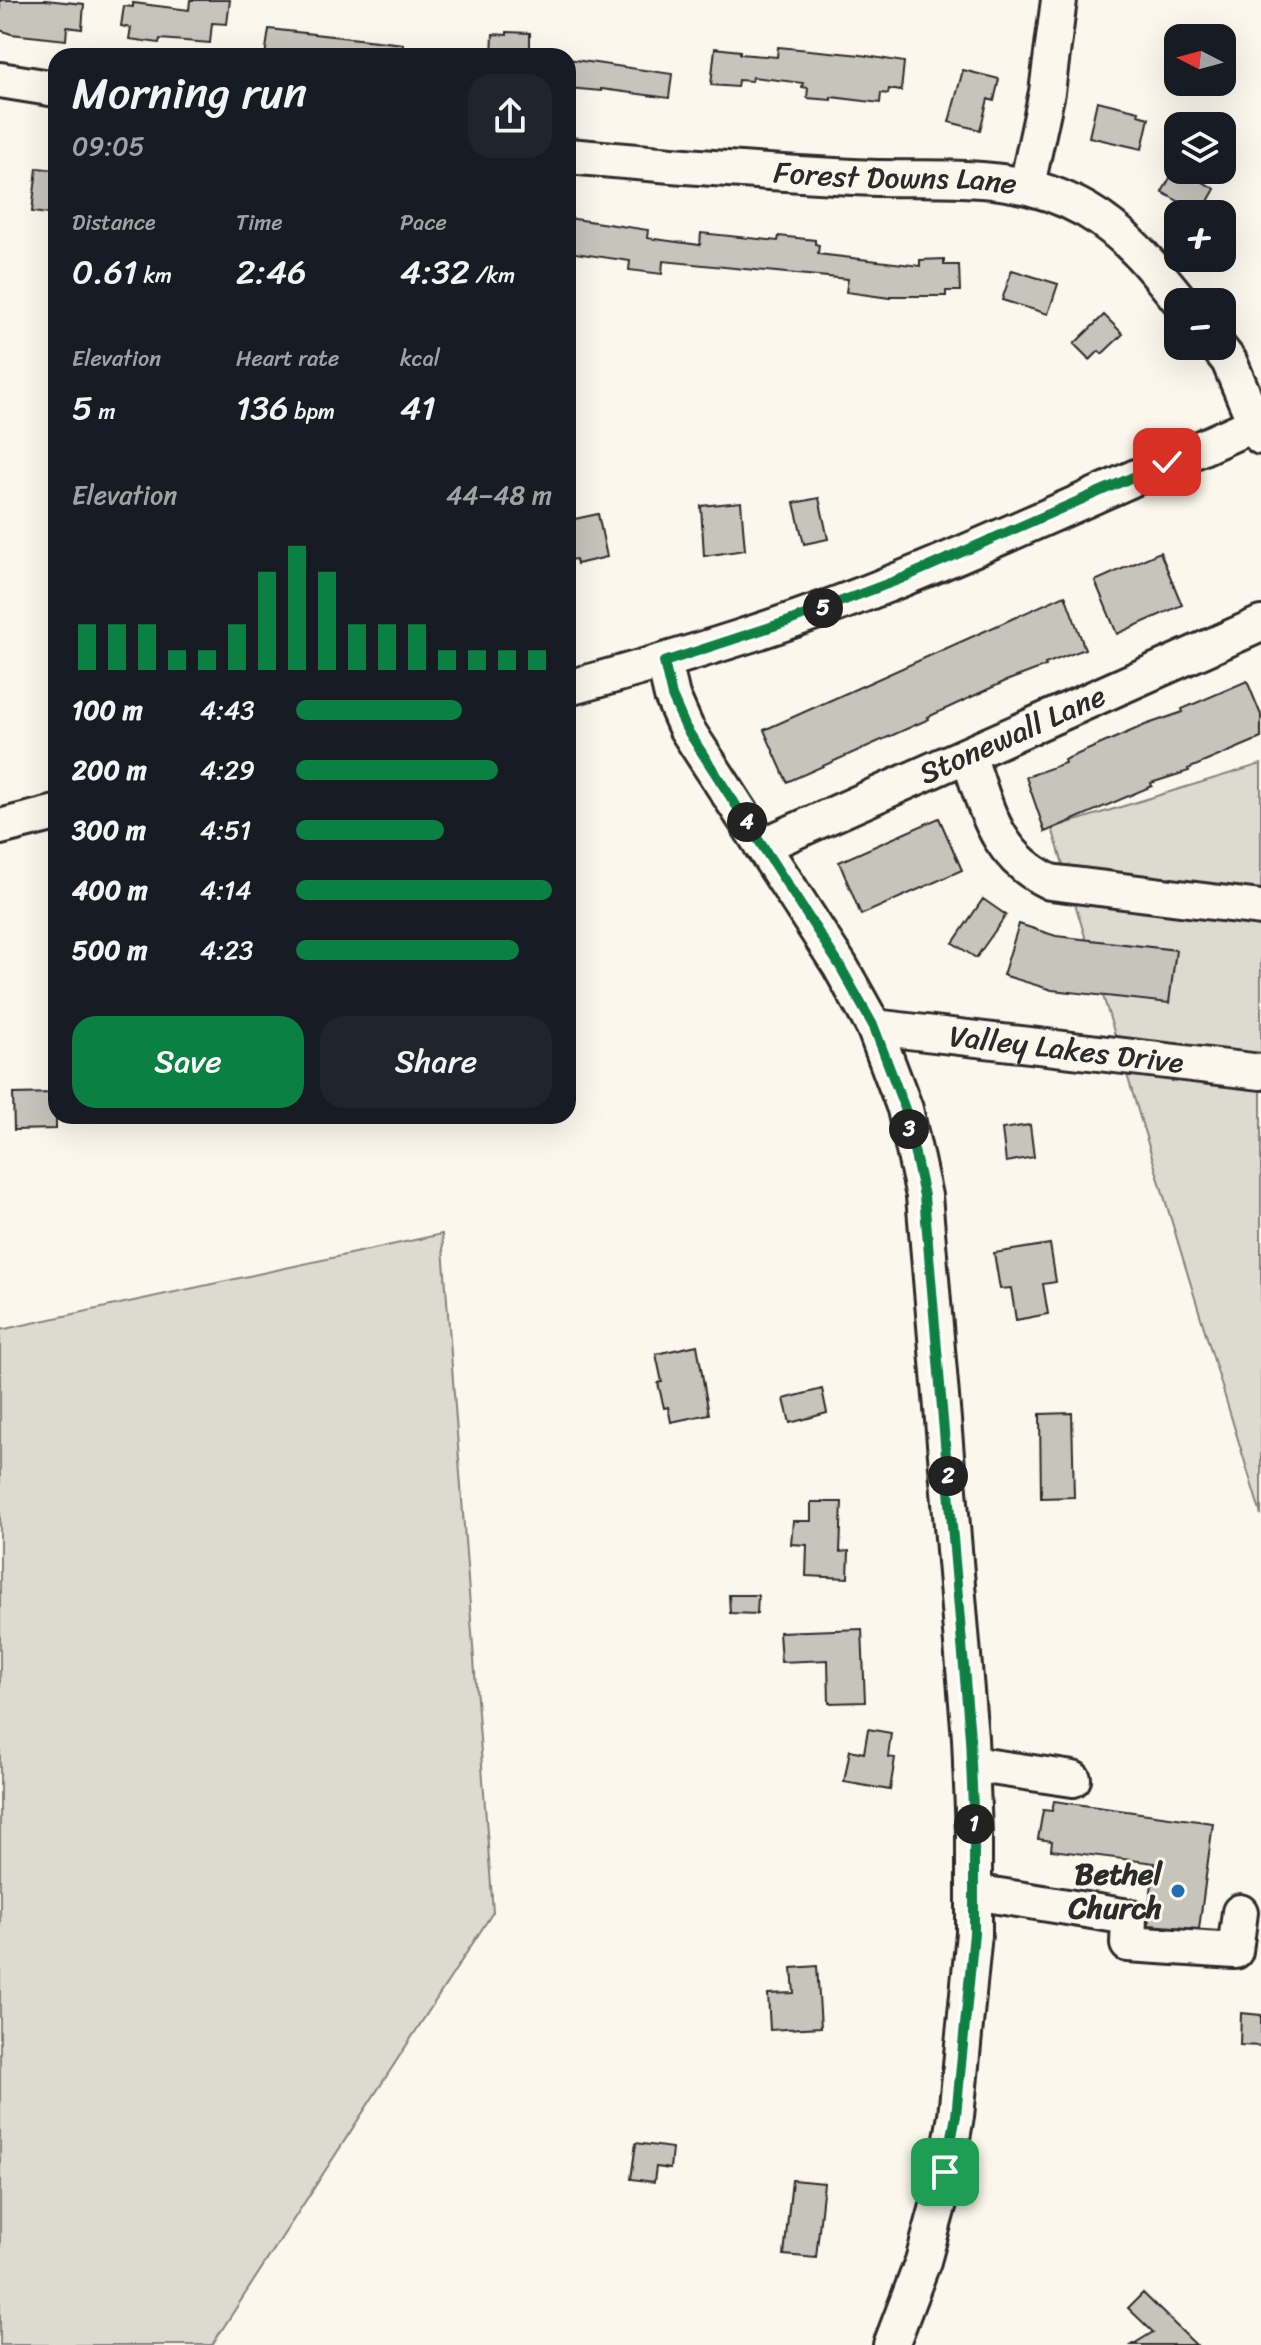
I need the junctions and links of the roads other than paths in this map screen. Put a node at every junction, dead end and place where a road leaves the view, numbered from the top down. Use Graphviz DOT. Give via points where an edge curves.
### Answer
graph roads {
  1 [pos="1059,0"];
  2 [pos="0,80"];
  3 [pos="48,88"];
  4 [pos="576,157"];
  5 [pos="1027,185"];
  6 [pos="1170,288"];
  7 [pos="1228,360"];
  8 [pos="1259,427"];
  9 [pos="1261,624"];
  10 [pos="664,662"];
  11 [pos="576,686"];
  12 [pos="968,755"];
  13 [pos="48,815"];
  14 [pos="0,827"];
  15 [pos="762,846"];
  16 [pos="1261,908"];
  17 [pos="874,1027"];
  18 [pos="1261,1072"];
  19 [pos="971,1764"];
  20 [pos="1073,1779"];
  21 [pos="974,1892"];
  22 [pos="1240,1912"];
  23 [pos="891,2345"];
  1 -- 5 [label="street"];
  2 -- 3 [label="street"];
  4 -- 5 [label="street, Forest Downs Lane"];
  5 -- 6 [label="street, Forest Downs Lane" via="1085,210 1136,247"];
  7 -- 8 [label="street"];
  8 -- 10 [label="street" via="903,578"];
  9 -- 12 [label="street, Stonewall Lane"];
  10 -- 11 [label="street"];
  10 -- 15 [label="street" via="686,728"];
  12 -- 15 [label="street, Stonewall Lane"];
  12 -- 16 [label="street" via="993,824 1012,857 1029,872 1050,882"];
  13 -- 14 [label="street"];
  15 -- 17 [label="street"];
  17 -- 18 [label="street, Valley Lakes Drive"];
  17 -- 19 [label="street" via="905,1109 924,1196"];
  19 -- 20 [label="street"];
  19 -- 21 [label="street"];
  21 -- 22 [label="street" via="1129,1917 1128,1944 1235,1951"];
  21 -- 23 [label="street" via="956,2116 943,2188"];
}
